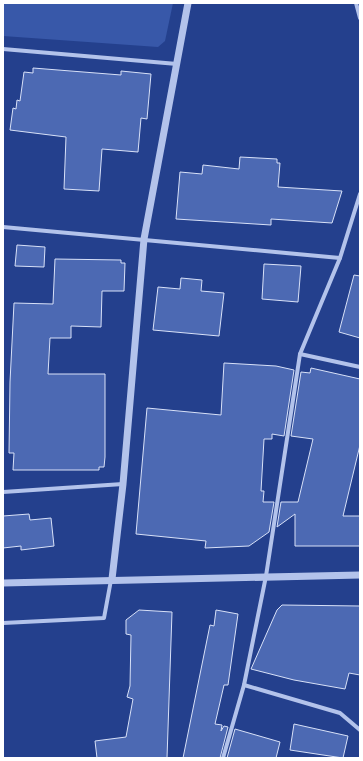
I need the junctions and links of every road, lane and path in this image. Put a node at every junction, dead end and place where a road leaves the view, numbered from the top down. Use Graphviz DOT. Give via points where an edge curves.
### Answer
graph roads {
  1 [pos="188,3"];
  2 [pos="356,3"];
  3 [pos="360,18"];
  4 [pos="3,49"];
  5 [pos="177,64"];
  6 [pos="360,194"];
  7 [pos="3,227"];
  8 [pos="144,239"];
  9 [pos="340,258"];
  10 [pos="300,354"];
  11 [pos="360,368"];
  12 [pos="122,484"];
  13 [pos="3,492"];
  14 [pos="360,575"];
  15 [pos="266,576"];
  16 [pos="112,579"];
  17 [pos="3,583"];
  18 [pos="3,623"];
  19 [pos="244,685"];
  20 [pos="360,730"];
  21 [pos="223,758"];
  1 -- 5 [label="street"];
  2 -- 3 [label="street"];
  4 -- 5 [label="street"];
  5 -- 8 [label="street"];
  6 -- 9 [label="street"];
  7 -- 8 [label="street"];
  8 -- 9 [label="street"];
  8 -- 12 [label="street"];
  9 -- 10 [label="street"];
  10 -- 11 [label="street"];
  10 -- 15 [label="street"];
  12 -- 13 [label="street"];
  12 -- 16 [label="street"];
  14 -- 15 [label="street"];
  15 -- 16 [label="street"];
  15 -- 19 [label="street"];
  16 -- 17 [label="street"];
  16 -- 18 [label="street" via="104,618"];
  19 -- 20 [label="street" via="340,713"];
  19 -- 21 [label="street"];
}
